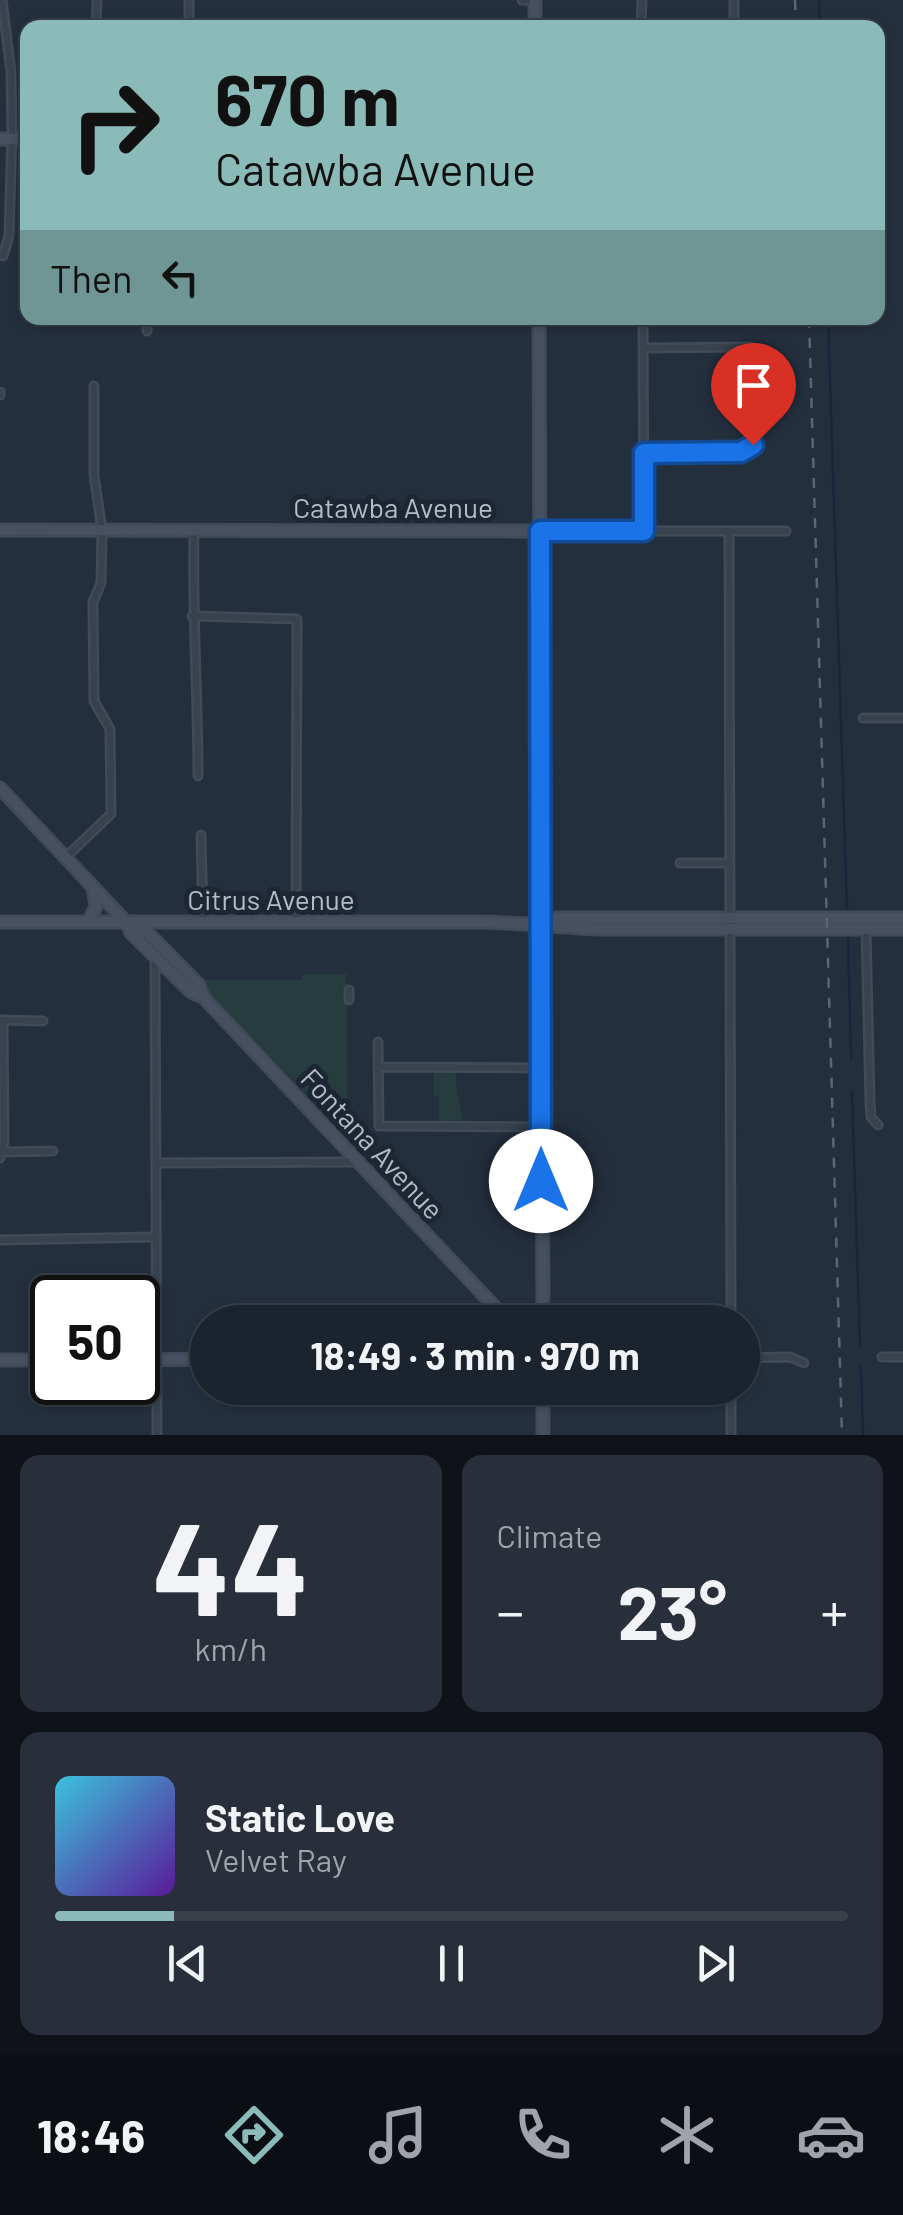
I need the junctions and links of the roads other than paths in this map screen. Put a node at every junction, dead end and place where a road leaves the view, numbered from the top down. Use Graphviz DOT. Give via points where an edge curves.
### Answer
graph roads {
  1 [pos="2,0"];
  2 [pos="522,0"];
  3 [pos="535,0"];
  4 [pos="5,139"];
  5 [pos="4,256"];
  6 [pos="147,325"];
  7 [pos="539,325"];
  8 [pos="643,325"];
  9 [pos="147,331"];
  10 [pos="644,348"];
  11 [pos="751,348"];
  12 [pos="94,386"];
  13 [pos="753,445"];
  14 [pos="644,453"];
  15 [pos="0,530"];
  16 [pos="102,530"];
  17 [pos="194,530"];
  18 [pos="540,531"];
  19 [pos="644,531"];
  20 [pos="729,531"];
  21 [pos="786,531"];
  22 [pos="192,616"];
  23 [pos="863,718"];
  24 [pos="903,718"];
  25 [pos="198,776"];
  26 [pos="0,788"];
  27 [pos="201,835"];
  28 [pos="67,856"];
  29 [pos="680,864"];
  30 [pos="730,864"];
  31 [pos="93,886"];
  32 [pos="903,918"];
  33 [pos="0,922"];
  34 [pos="88,922"];
  35 [pos="127,922"];
  36 [pos="167,923"];
  37 [pos="203,923"];
  38 [pos="296,923"];
  39 [pos="542,923"];
  40 [pos="730,923"];
  41 [pos="847,923"];
  42 [pos="866,929"];
  43 [pos="903,929"];
  44 [pos="159,952"];
  45 [pos="349,990"];
  46 [pos="349,1000"];
  47 [pos="2,1020"];
  48 [pos="43,1021"];
  49 [pos="378,1042"];
  50 [pos="378,1067"];
  51 [pos="541,1068"];
  52 [pos="878,1125"];
  53 [pos="541,1127"];
  54 [pos="53,1151"];
  55 [pos="1,1155"];
  56 [pos="358,1162"];
  57 [pos="156,1164"];
  58 [pos="156,1237"];
  59 [pos="0,1240"];
  60 [pos="156,1275"];
  61 [pos="491,1305"];
  62 [pos="542,1305"];
  63 [pos="731,1305"];
  64 [pos="760,1358"];
  65 [pos="882,1358"];
  66 [pos="903,1358"];
  67 [pos="0,1360"];
  68 [pos="30,1360"];
  69 [pos="160,1360"];
  70 [pos="190,1360"];
  71 [pos="804,1362"];
  72 [pos="157,1405"];
  73 [pos="543,1405"];
  74 [pos="731,1405"];
  75 [pos="157,1435"];
  76 [pos="543,1435"];
  77 [pos="731,1435"];
  1 -- 4 [label="street" via="11,72"];
  2 -- 3 [label="street"];
  4 -- 5 [label="street"];
  6 -- 9 [label="street"];
  7 -- 18 [label="main road"];
  8 -- 10 [label="street"];
  10 -- 11 [label="street"];
  10 -- 14 [label="street"];
  12 -- 16 [label="street"];
  13 -- 14 [label="street" via="741,452"];
  14 -- 19 [label="street"];
  15 -- 16 [label="main road, Catawba Avenue"];
  16 -- 17 [label="main road, Catawba Avenue"];
  16 -- 28 [label="street" via="101,584 93,602 94,701 110,729 111,814"];
  17 -- 18 [label="main road, Catawba Avenue"];
  17 -- 22 [label="street"];
  18 -- 19 [label="street, Catawba Avenue"];
  18 -- 39 [label="main road"];
  19 -- 20 [label="street, Catawba Avenue"];
  20 -- 21 [label="street, Catawba Avenue"];
  20 -- 30 [label="street"];
  22 -- 25 [label="street"];
  22 -- 38 [label="street" via="297,619"];
  23 -- 24 [label="street"];
  26 -- 28 [label="main road, Fontana Avenue"];
  27 -- 37 [label="street"];
  28 -- 31 [label="main road, Fontana Avenue"];
  29 -- 30 [label="street"];
  30 -- 40 [label="street"];
  31 -- 34 [label="main road" via="96,907"];
  31 -- 35 [label="main road, Fontana Avenue"];
  32 -- 41 [label="main road, Citrus Avenue"];
  33 -- 34 [label="main road, Citrus Avenue"];
  34 -- 35 [label="main road, Citrus Avenue"];
  35 -- 36 [label="main road, Citrus Avenue"];
  35 -- 44 [label="main road, Fontana Avenue" via="148,932"];
  36 -- 37 [label="main road, Citrus Avenue"];
  36 -- 44 [label="main road"];
  37 -- 38 [label="main road, Citrus Avenue"];
  38 -- 39 [label="main road, Citrus Avenue"];
  39 -- 40 [label="main road, Citrus Avenue"];
  39 -- 51 [label="main road"];
  40 -- 41 [label="main road, Citrus Avenue"];
  40 -- 63 [label="street"];
  41 -- 42 [label="main road, Citrus Avenue"];
  42 -- 43 [label="main road, Citrus Avenue"];
  42 -- 52 [label="street" via="870,1102"];
  44 -- 56 [label="main road, Fontana Avenue" via="199,986 202,997"];
  44 -- 57 [label="street"];
  45 -- 46 [label="street"];
  47 -- 48 [label="street"];
  47 -- 55 [label="street"];
  49 -- 50 [label="street"];
  50 -- 51 [label="street"];
  50 -- 53 [label="street" via="378,1126"];
  51 -- 53 [label="main road"];
  53 -- 62 [label="main road"];
  54 -- 55 [label="street"];
  56 -- 57 [label="street"];
  56 -- 61 [label="main road, Fontana Avenue"];
  57 -- 58 [label="street"];
  58 -- 59 [label="street"];
  58 -- 60 [label="street"];
  64 -- 71 [label="street"];
  65 -- 66 [label="street"];
  67 -- 68 [label="main road"];
  69 -- 70 [label="main road"];
  72 -- 75 [label="street"];
  73 -- 76 [label="main road"];
  74 -- 77 [label="street"];
}
